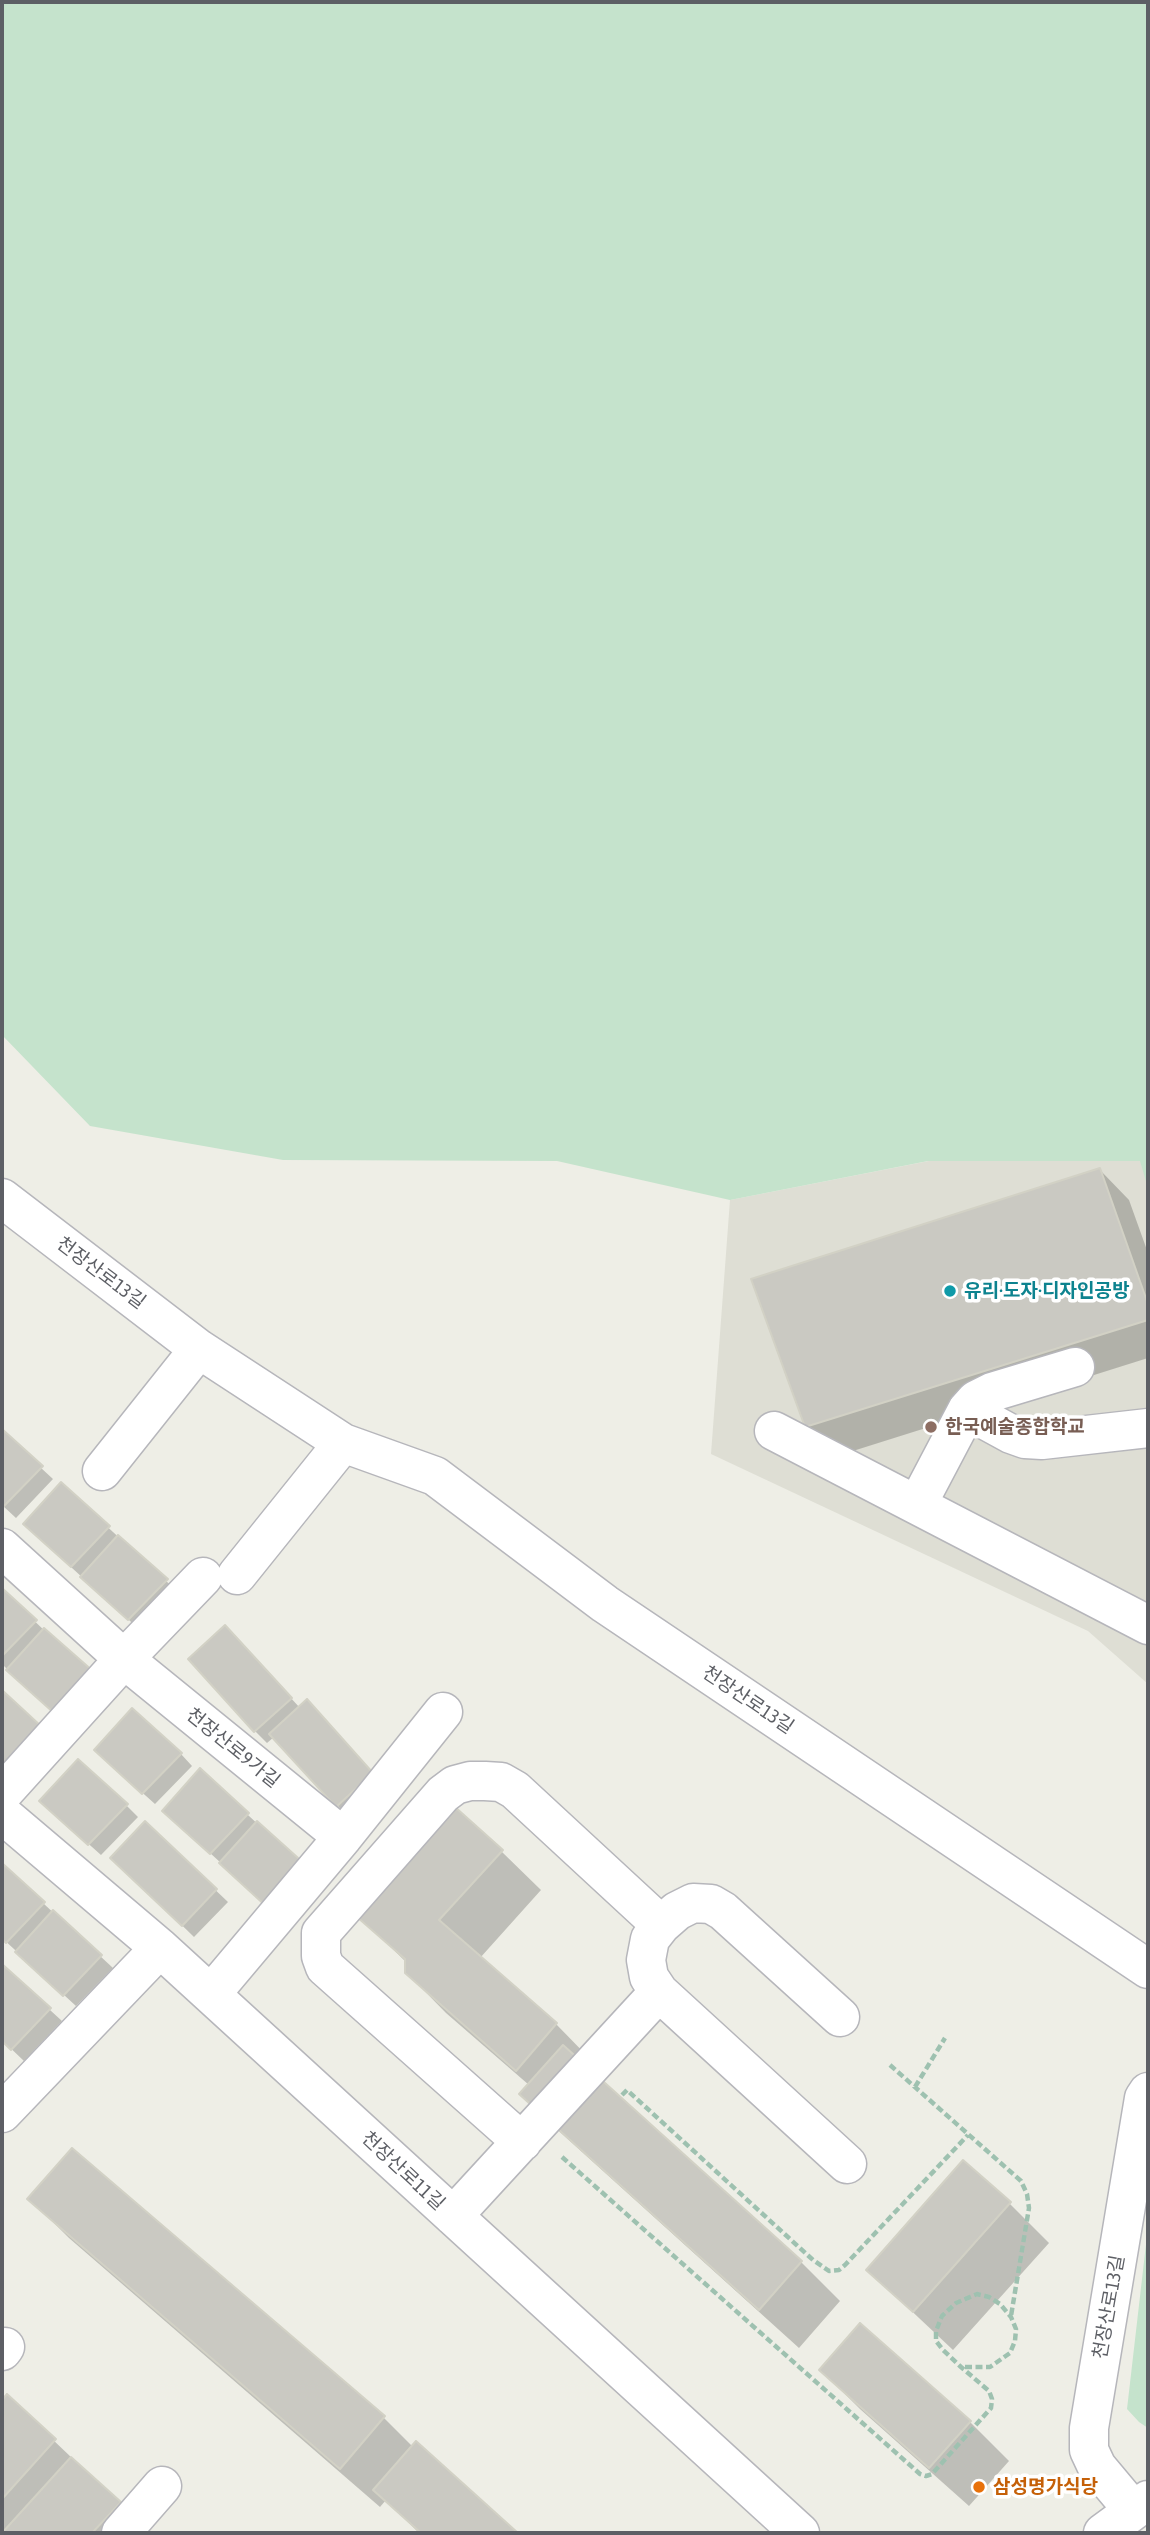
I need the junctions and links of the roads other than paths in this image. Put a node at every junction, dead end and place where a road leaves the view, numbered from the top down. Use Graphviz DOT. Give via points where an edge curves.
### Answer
graph roads {
  1 [pos="2,1198"];
  2 [pos="200,1349"];
  3 [pos="1075,1367"];
  4 [pos="967,1410"];
  5 [pos="1148,1428"];
  6 [pos="774,1431"];
  7 [pos="343,1443"];
  8 [pos="102,1471"];
  9 [pos="917,1505"];
  10 [pos="2,1548"];
  11 [pos="1148,1625"];
  12 [pos="124,1659"];
  13 [pos="443,1712"];
  14 [pos="2,1794"];
  15 [pos="2,1814"];
  16 [pos="343,1836"];
  17 [pos="661,1925"];
  18 [pos="160,1948"];
  19 [pos="1148,1969"];
  20 [pos="659,1992"];
  21 [pos="211,1994"];
  22 [pos="840,2017"];
  23 [pos="1148,2092"];
  24 [pos="6,2098"];
  25 [pos="522,2142"];
  26 [pos="847,2164"];
  27 [pos="453,2216"];
  28 [pos="162,2486"];
  29 [pos="1140,2505"];
  30 [pos="121,2533"];
  31 [pos="800,2533"];
  32 [pos="1103,2533"];
  1 -- 2 [label="street, 천장산로13길"];
  2 -- 7 [label="street, 천장산로13길"];
  2 -- 8 [label="street"];
  3 -- 4 [label="street" via="992,1391"];
  4 -- 5 [label="street" via="1025,1439"];
  4 -- 9 [label="street"];
  6 -- 9 [label="street"];
  7 -- 12 [label="street" via="220,1576"];
  7 -- 19 [label="street, 천장산로13길" via="435,1476 604,1604"];
  9 -- 11 [label="street"];
  10 -- 12 [label="street, 천장산로9가길"];
  12 -- 14 [label="street"];
  12 -- 16 [label="street, 천장산로9가길"];
  13 -- 16 [label="street"];
  15 -- 18 [label="street, 천장산로11길"];
  16 -- 21 [label="street"];
  17 -- 20 [label="street" via="650,1939 646,1960 649,1977"];
  17 -- 22 [label="street" via="693,1903 711,1904"];
  17 -- 25 [label="street" via="515,1790 501,1782 470,1781 443,1794 321,1933 326,1967"];
  18 -- 21 [label="street, 천장산로11길"];
  18 -- 24 [label="street"];
  20 -- 25 [label="street"];
  20 -- 26 [label="street"];
  21 -- 27 [label="street, 천장산로11길"];
  23 -- 29 [label="street, 천장산로13길" via="1089,2428 1097,2467"];
  25 -- 27 [label="street"];
  27 -- 31 [label="street, 천장산로11길"];
  28 -- 30 [label="street"];
  29 -- 32 [label="street"];
}
